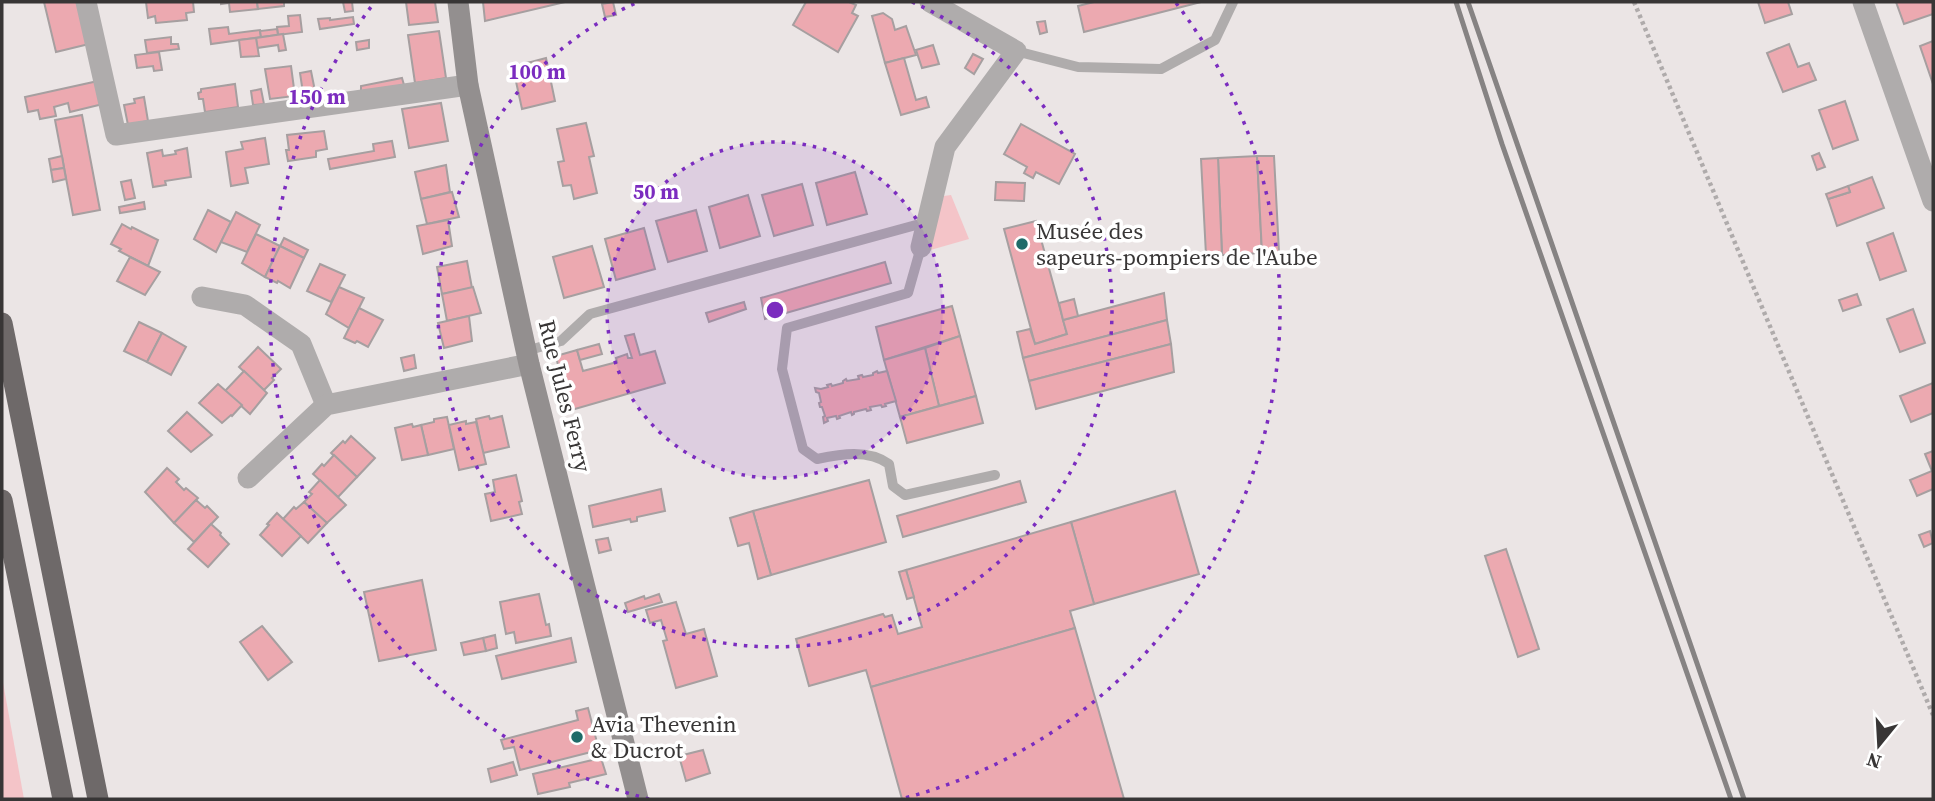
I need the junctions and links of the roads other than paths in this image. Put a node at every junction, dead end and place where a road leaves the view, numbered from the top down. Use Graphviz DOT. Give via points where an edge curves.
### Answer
graph roads {
  1 [pos="86,2"];
  2 [pos="458,2"];
  3 [pos="930,2"];
  4 [pos="1233,2"];
  5 [pos="1863,2"];
  6 [pos="1016,51"];
  7 [pos="468,85"];
  8 [pos="1933,201"];
  9 [pos="927,222"];
  10 [pos="921,247"];
  11 [pos="202,298"];
  12 [pos="2,323"];
  13 [pos="528,357"];
  14 [pos="326,405"];
  15 [pos="995,475"];
  16 [pos="248,478"];
  17 [pos="2,500"];
  18 [pos="63,799"];
  19 [pos="98,799"];
  20 [pos="638,799"];
  1 -- 7 [label="street" via="116,135"];
  2 -- 7 [label="street, Rue Jules Ferry"];
  3 -- 6 [label="street"];
  4 -- 6 [label="lane" via="1215,40 1161,69 1078,67"];
  5 -- 8 [label="street"];
  6 -- 9 [label="street" via="945,147"];
  7 -- 13 [label="street, Rue Jules Ferry"];
  9 -- 10 [label="street"];
  9 -- 13 [label="lane" via="590,314 561,341"];
  10 -- 15 [label="lane" via="908,293 787,328 782,369 803,449 817,459 844,453 878,456 889,464 893,486 905,495"];
  11 -- 14 [label="street" via="245,305 301,344"];
  12 -- 19 [label="highway"];
  13 -- 14 [label="street"];
  13 -- 20 [label="street, Rue Jules Ferry"];
  14 -- 16 [label="street"];
  17 -- 18 [label="highway"];
}
